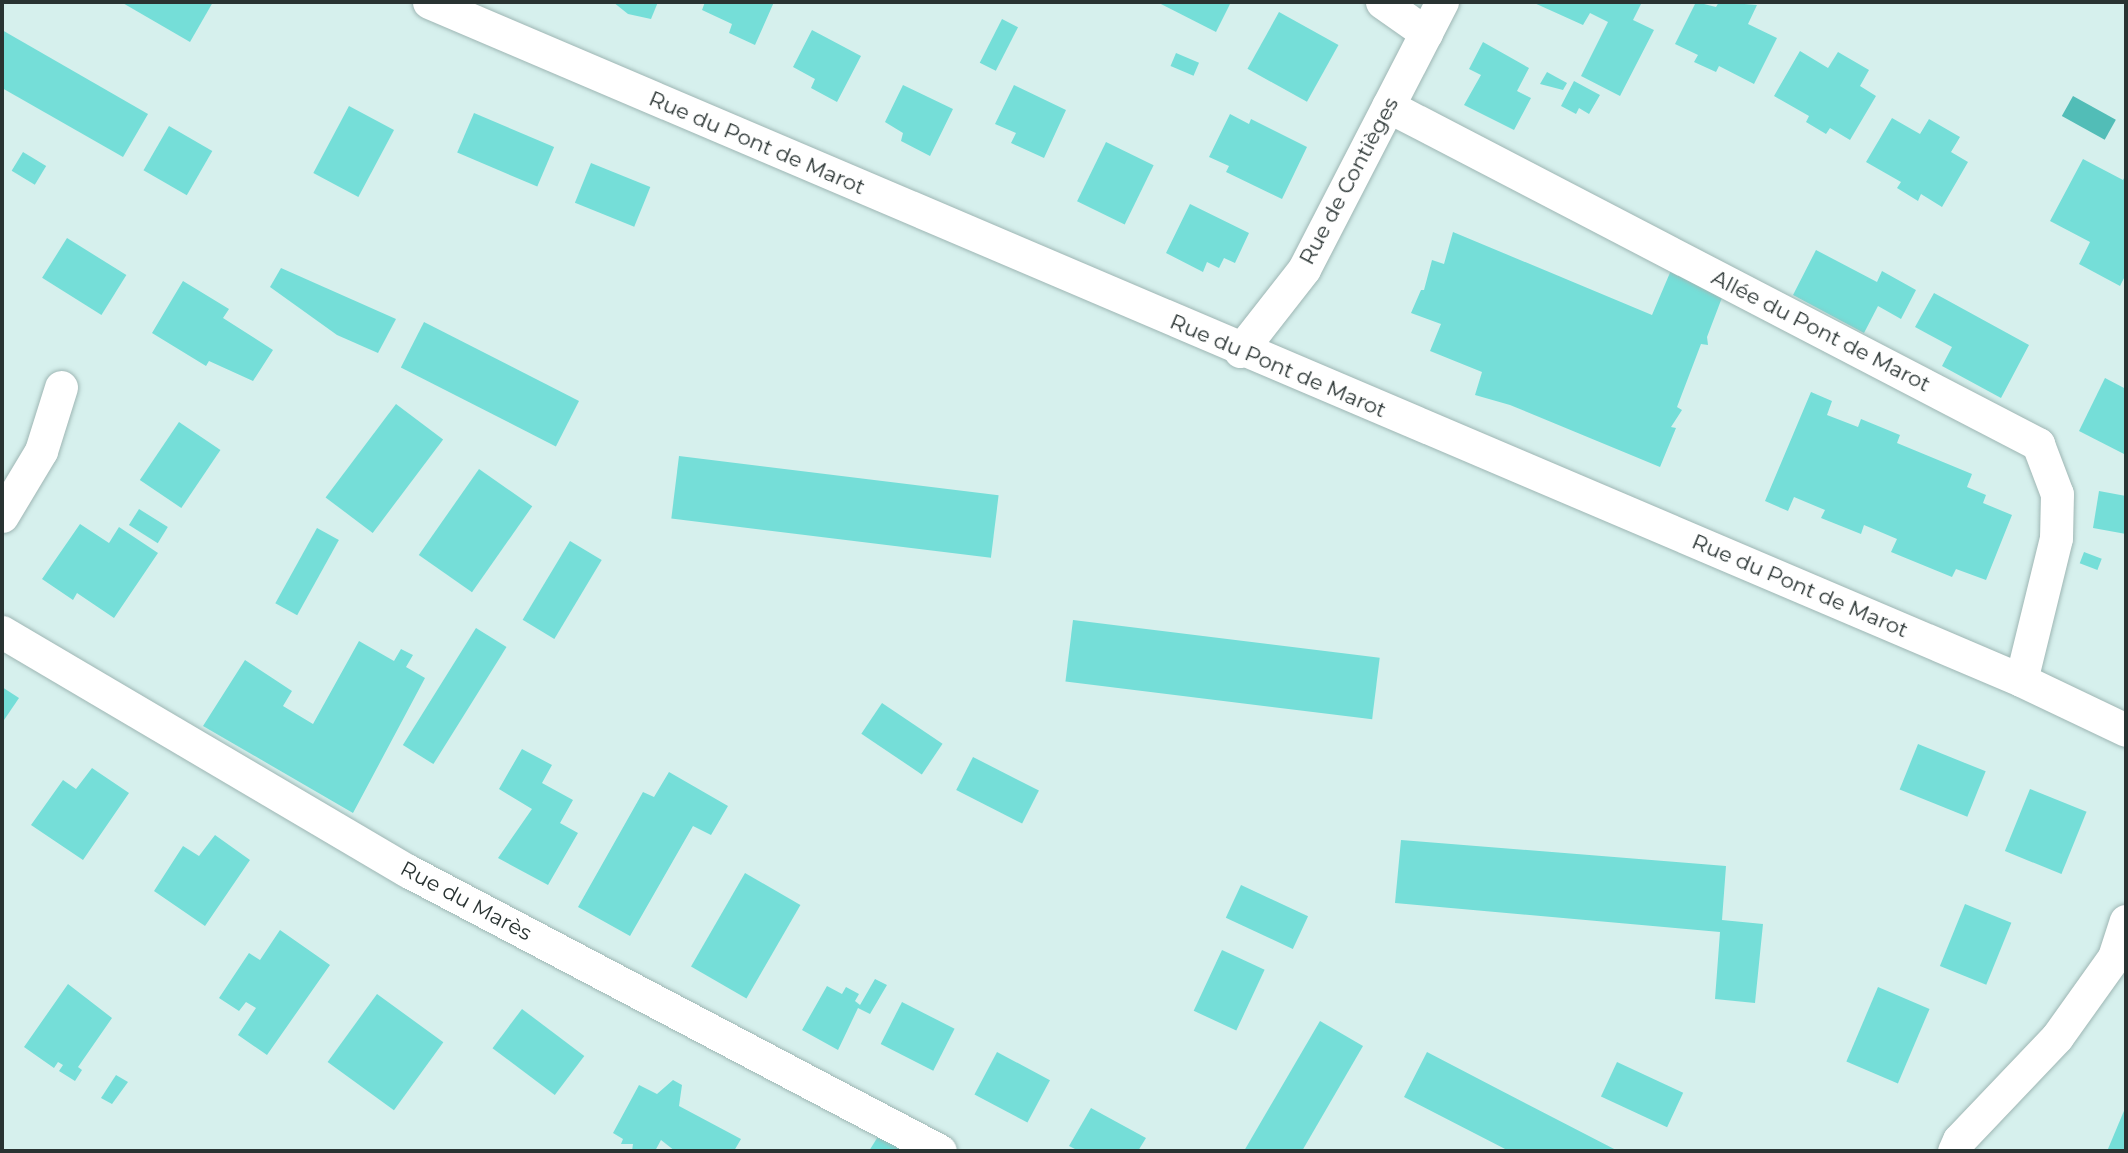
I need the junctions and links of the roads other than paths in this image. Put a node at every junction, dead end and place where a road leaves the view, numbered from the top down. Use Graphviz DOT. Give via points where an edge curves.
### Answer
graph roads {
  1 [pos="429,2"];
  2 [pos="1382,2"];
  3 [pos="1442,2"];
  4 [pos="1426,33"];
  5 [pos="1388,106"];
  6 [pos="1240,351"];
  7 [pos="61,387"];
  8 [pos="2,516"];
  9 [pos="2,632"];
  10 [pos="2021,680"];
  11 [pos="2126,730"];
  12 [pos="2126,921"];
  13 [pos="940,1151"];
  14 [pos="1954,1151"];
  1 -- 6 [label="street, Rue du Pont de Marot"];
  2 -- 4 [label="street"];
  3 -- 4 [label="street, Rue de Contièges"];
  4 -- 5 [label="street, Rue de Contièges"];
  5 -- 6 [label="street, Rue de Contièges" via="1304,269"];
  5 -- 10 [label="street, Allée du Pont de Marot" via="2038,444 2057,494 2056,538"];
  6 -- 10 [label="street, Rue du Pont de Marot"];
  7 -- 8 [label="street" via="41,451"];
  9 -- 13 [label="street, Rue du Marès" via="408,871"];
  10 -- 11 [label="street, Rue du Pont de Marot"];
  12 -- 14 [label="street" via="2114,957 2057,1037 1959,1140"];
}
